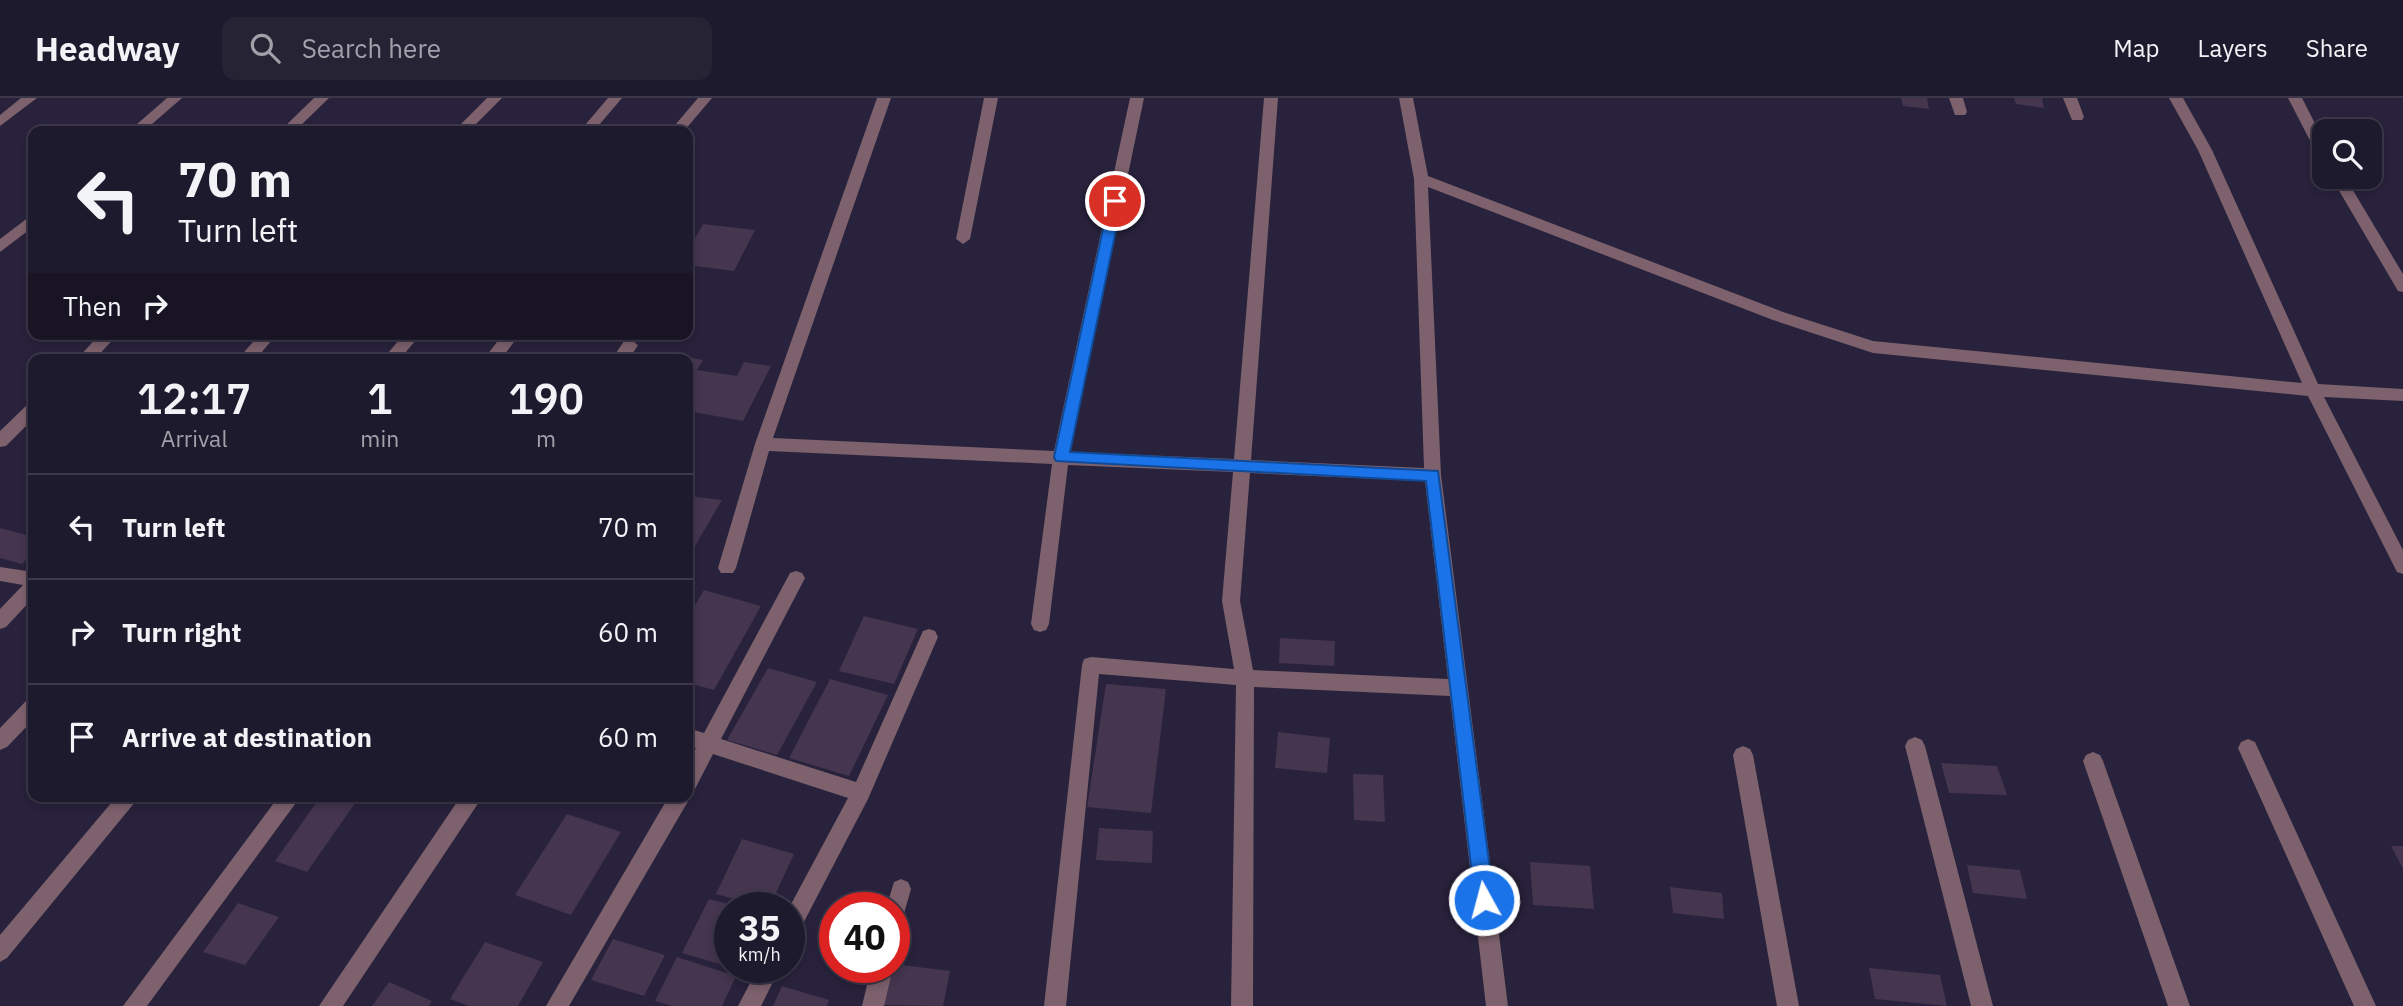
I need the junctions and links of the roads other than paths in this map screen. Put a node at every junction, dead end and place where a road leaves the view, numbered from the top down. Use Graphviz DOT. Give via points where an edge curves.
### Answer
graph roads {
  1 [pos="30,98"];
  2 [pos="175,98"];
  3 [pos="322,98"];
  4 [pos="495,98"];
  5 [pos="615,98"];
  6 [pos="705,98"];
  7 [pos="884,98"];
  8 [pos="991,98"];
  9 [pos="1137,98"];
  10 [pos="1271,98"];
  11 [pos="1406,98"];
  12 [pos="1956,98"];
  13 [pos="2070,98"];
  14 [pos="2176,98"];
  15 [pos="2295,98"];
  16 [pos="1960,113"];
  17 [pos="2077,117"];
  18 [pos="0,122"];
  19 [pos="142,126"];
  20 [pos="292,126"];
  21 [pos="466,126"];
  22 [pos="591,126"];
  23 [pos="681,126"];
  24 [pos="2312,130"];
  25 [pos="1421,179"];
  26 [pos="2345,189"];
  27 [pos="28,223"];
  28 [pos="963,239"];
  29 [pos="0,247"];
  30 [pos="2403,287"];
  31 [pos="104,340"];
  32 [pos="263,340"];
  33 [pos="407,340"];
  34 [pos="507,340"];
  35 [pos="90,354"];
  36 [pos="251,354"];
  37 [pos="395,354"];
  38 [pos="496,354"];
  39 [pos="2313,390"];
  40 [pos="2403,395"];
  41 [pos="28,414"];
  42 [pos="0,441"];
  43 [pos="763,444"];
  44 [pos="1061,457"];
  45 [pos="1243,466"];
  46 [pos="1433,475"];
  47 [pos="2403,567"];
  48 [pos="727,568"];
  49 [pos="0,574"];
  50 [pos="28,578"];
  51 [pos="796,578"];
  52 [pos="28,591"];
  53 [pos="0,621"];
  54 [pos="1040,624"];
  55 [pos="929,637"];
  56 [pos="1245,678"];
  57 [pos="1458,688"];
  58 [pos="28,712"];
  59 [pos="693,739"];
  60 [pos="0,741"];
  61 [pos="710,744"];
  62 [pos="1915,746"];
  63 [pos="2248,748"];
  64 [pos="1743,755"];
  65 [pos="2093,761"];
  66 [pos="693,774"];
  67 [pos="861,793"];
  68 [pos="125,802"];
  69 [pos="287,802"];
  70 [pos="469,802"];
  71 [pos="676,802"];
  72 [pos="901,889"];
  73 [pos="900,892"];
  74 [pos="805,900"];
  75 [pos="0,951"];
  76 [pos="761,983"];
  77 [pos="878,983"];
  78 [pos="134,1006"];
  79 [pos="330,1006"];
  80 [pos="557,1006"];
  81 [pos="749,1006"];
  82 [pos="873,1006"];
  83 [pos="1055,1006"];
  84 [pos="1242,1006"];
  85 [pos="1497,1006"];
  86 [pos="1788,1006"];
  87 [pos="1982,1006"];
  88 [pos="2179,1006"];
  89 [pos="2365,1006"];
  1 -- 18 [label="street"];
  2 -- 19 [label="street"];
  3 -- 20 [label="street"];
  4 -- 21 [label="street"];
  5 -- 22 [label="street"];
  6 -- 23 [label="street"];
  7 -- 43 [label="street"];
  8 -- 28 [label="street"];
  9 -- 44 [label="street"];
  10 -- 45 [label="street"];
  11 -- 25 [label="street"];
  12 -- 16 [label="street"];
  13 -- 17 [label="street"];
  14 -- 39 [label="street" via="2205,150"];
  15 -- 24 [label="street"];
  25 -- 39 [label="street" via="1778,316 1873,347"];
  25 -- 46 [label="street"];
  26 -- 30 [label="street"];
  27 -- 29 [label="street"];
  31 -- 35 [label="street"];
  32 -- 36 [label="street"];
  33 -- 37 [label="street"];
  34 -- 38 [label="street"];
  39 -- 40 [label="street"];
  39 -- 47 [label="street"];
  41 -- 42 [label="street"];
  43 -- 44 [label="street"];
  43 -- 48 [label="street"];
  44 -- 45 [label="street"];
  44 -- 54 [label="street"];
  45 -- 46 [label="street"];
  45 -- 56 [label="street" via="1231,601"];
  46 -- 57 [label="street"];
  49 -- 50 [label="street"];
  51 -- 61 [label="street"];
  52 -- 53 [label="street"];
  55 -- 67 [label="street"];
  56 -- 57 [label="street"];
  56 -- 83 [label="street" via="1091,665"];
  56 -- 84 [label="street"];
  57 -- 85 [label="street"];
  58 -- 60 [label="street"];
  59 -- 61 [label="street"];
  61 -- 66 [label="street"];
  61 -- 67 [label="street"];
  62 -- 87 [label="street"];
  63 -- 89 [label="street"];
  64 -- 86 [label="street"];
  65 -- 88 [label="street"];
  67 -- 74 [label="street"];
  68 -- 75 [label="street"];
  69 -- 78 [label="street"];
  70 -- 79 [label="street"];
  71 -- 80 [label="street"];
  72 -- 73 [label="street"];
  76 -- 81 [label="street"];
  77 -- 82 [label="street"];
}
